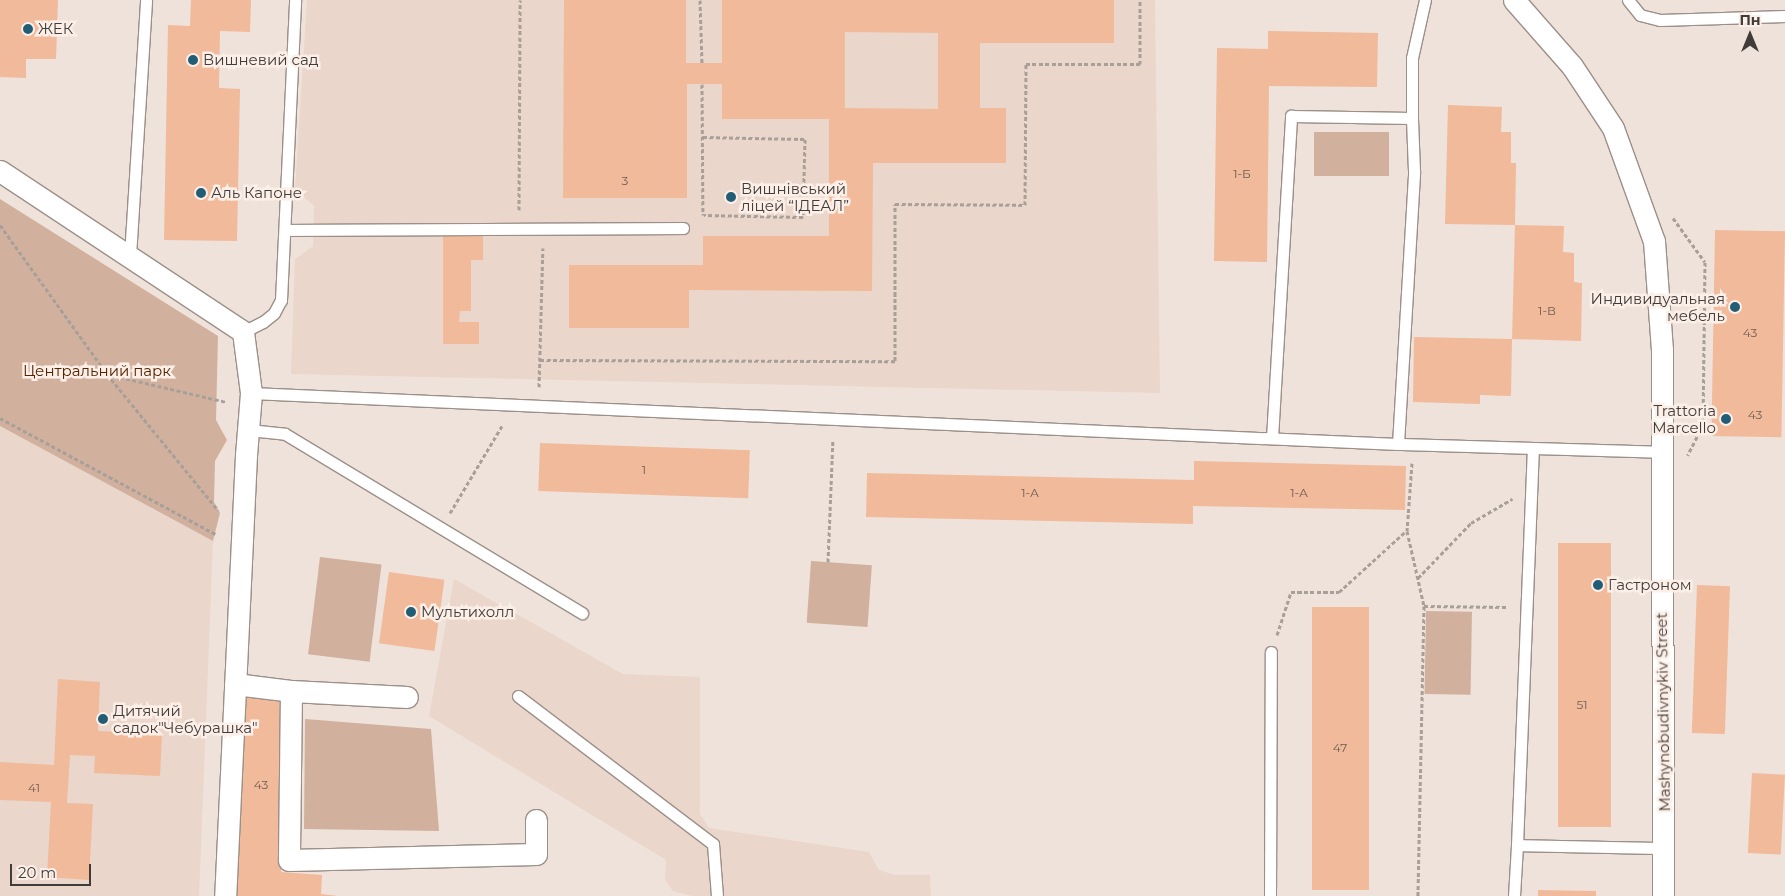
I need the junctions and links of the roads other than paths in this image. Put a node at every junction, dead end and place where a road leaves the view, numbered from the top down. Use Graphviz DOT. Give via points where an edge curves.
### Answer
graph roads {
  1 [pos="146,0"];
  2 [pos="295,0"];
  3 [pos="1425,0"];
  4 [pos="1514,0"];
  5 [pos="1628,0"];
  6 [pos="1785,16"];
  7 [pos="1412,118"];
  8 [pos="0,170"];
  9 [pos="683,228"];
  10 [pos="285,230"];
  11 [pos="130,256"];
  12 [pos="243,332"];
  13 [pos="251,393"];
  14 [pos="249,430"];
  15 [pos="1272,438"];
  16 [pos="1398,444"];
  17 [pos="1533,448"];
  18 [pos="1662,452"];
  19 [pos="582,613"];
  20 [pos="1271,652"];
  21 [pos="235,684"];
  22 [pos="291,691"];
  23 [pos="518,696"];
  24 [pos="408,697"];
  25 [pos="536,820"];
  26 [pos="1517,845"];
  27 [pos="1665,848"];
  28 [pos="225,896"];
  29 [pos="717,896"];
  30 [pos="1270,896"];
  31 [pos="1514,896"];
  32 [pos="1663,896"];
  1 -- 11 [label="lane"];
  2 -- 10 [label="lane"];
  3 -- 7 [label="lane" via="1412,58"];
  4 -- 18 [label="street, Mashynobudivnykiv Street" via="1572,66 1613,128 1654,241 1662,350"];
  5 -- 6 [label="lane" via="1640,15 1660,20"];
  7 -- 15 [label="lane" via="1291,116"];
  7 -- 16 [label="lane" via="1414,171"];
  8 -- 11 [label="street"];
  9 -- 10 [label="lane"];
  10 -- 12 [label="lane" via="281,300 274,313"];
  11 -- 12 [label="street"];
  12 -- 13 [label="street"];
  13 -- 14 [label="street"];
  13 -- 15 [label="lane"];
  14 -- 19 [label="lane" via="285,434"];
  14 -- 21 [label="street"];
  15 -- 16 [label="lane"];
  16 -- 17 [label="lane"];
  17 -- 18 [label="lane"];
  17 -- 26 [label="lane"];
  18 -- 27 [label="street, Mashynobudivnykiv Street"];
  20 -- 30 [label="lane"];
  21 -- 22 [label="street"];
  21 -- 28 [label="street"];
  22 -- 24 [label="street"];
  22 -- 25 [label="street" via="289,860 536,854"];
  23 -- 29 [label="lane" via="713,844"];
  26 -- 27 [label="lane"];
  26 -- 31 [label="lane"];
  27 -- 32 [label="street, Mashynobudivnykiv Street"];
}
